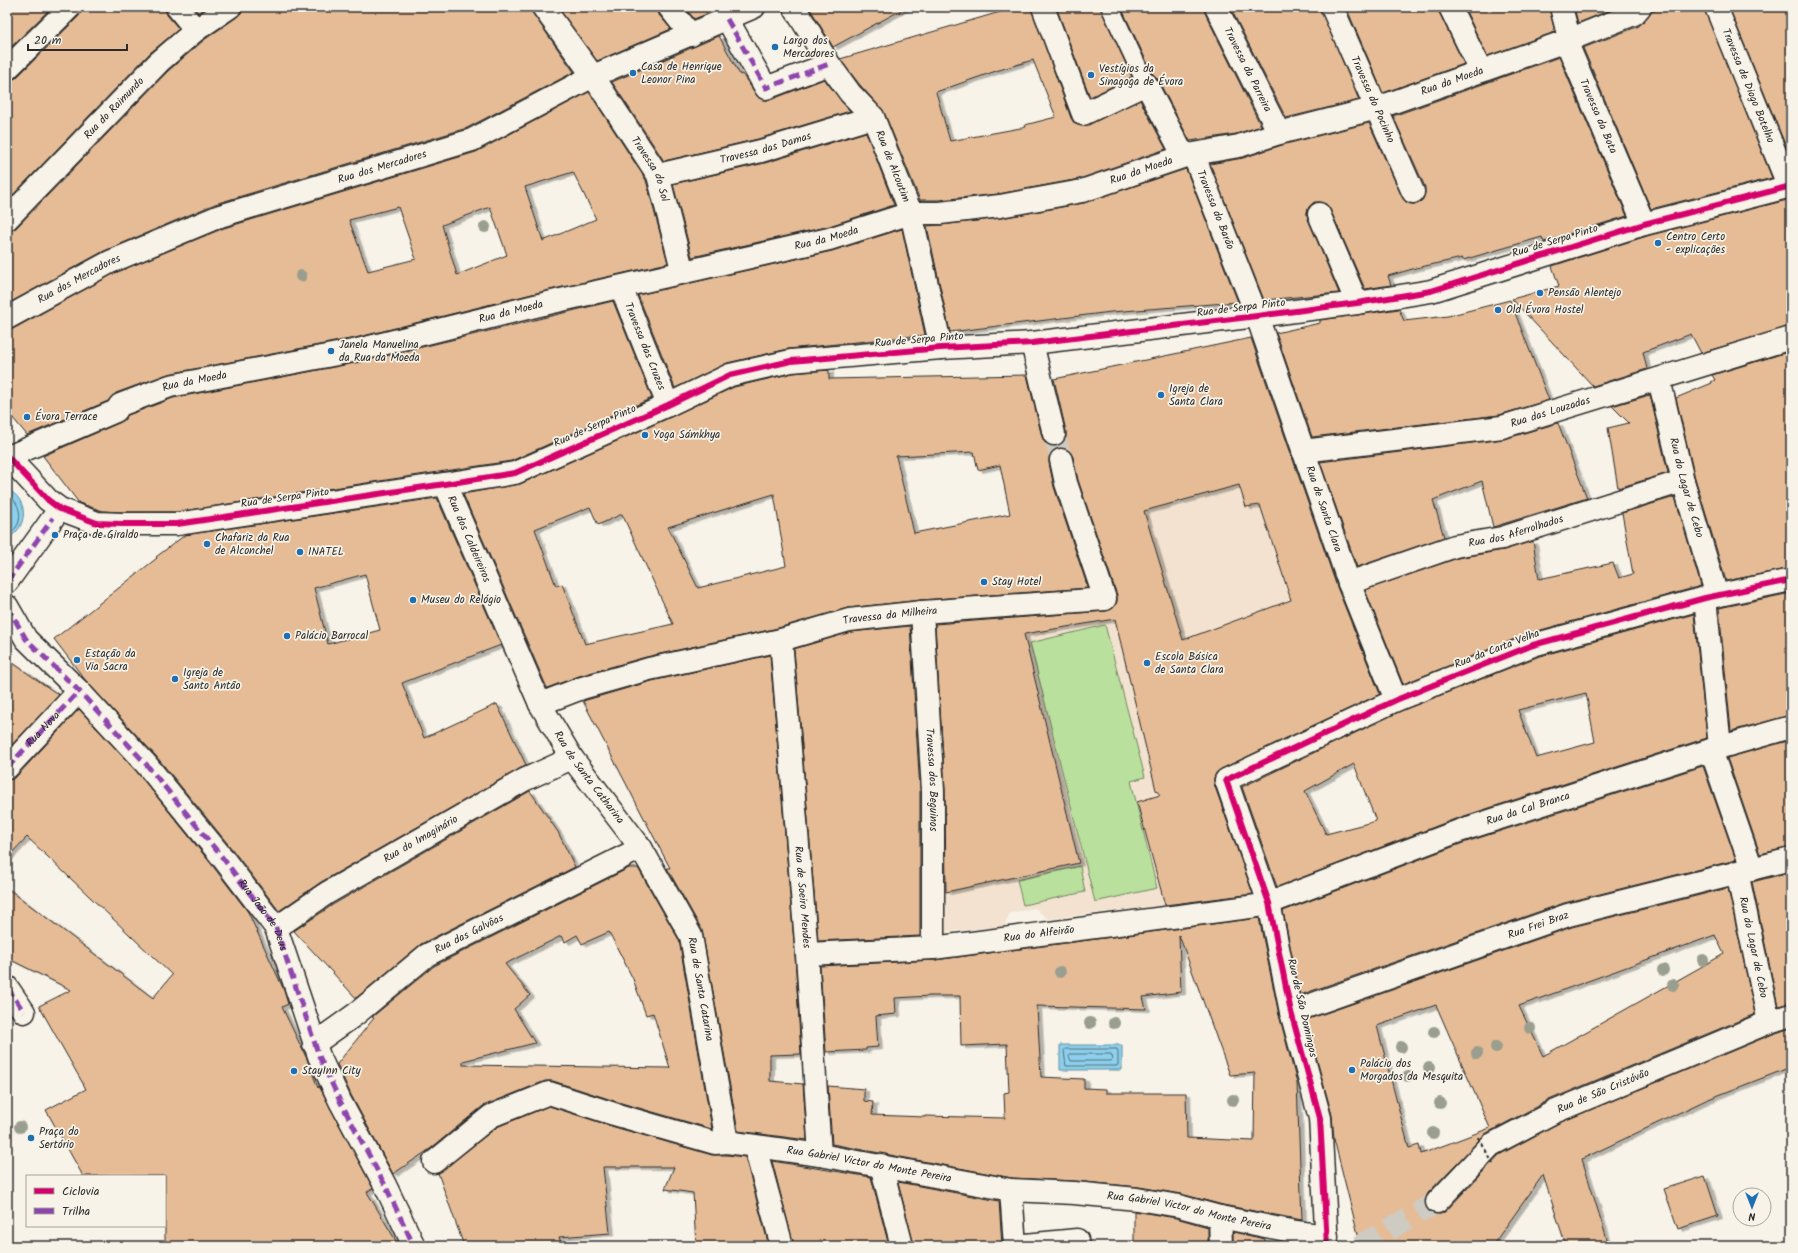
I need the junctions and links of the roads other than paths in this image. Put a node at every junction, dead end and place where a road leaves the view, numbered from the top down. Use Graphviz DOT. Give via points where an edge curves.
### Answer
graph roads {
  1 [pos="70,7"];
  2 [pos="177,7"];
  3 [pos="230,7"];
  4 [pos="542,7"];
  5 [pos="669,7"];
  6 [pos="754,7"];
  7 [pos="794,7"];
  8 [pos="1043,7"];
  9 [pos="1110,7"];
  10 [pos="1216,7"];
  11 [pos="1332,7"];
  12 [pos="1450,7"];
  13 [pos="1561,7"];
  14 [pos="1640,7"];
  15 [pos="1716,7"];
  16 [pos="727,19"];
  17 [pos="196,30"];
  18 [pos="691,35"];
  19 [pos="1566,41"];
  20 [pos="829,64"];
  21 [pos="7,69"];
  22 [pos="1481,71"];
  23 [pos="593,76"];
  24 [pos="1146,84"];
  25 [pos="1377,108"];
  26 [pos="873,117"];
  27 [pos="1279,133"];
  28 [pos="1188,155"];
  29 [pos="658,175"];
  30 [pos="1790,186"];
  31 [pos="1413,192"];
  32 [pos="911,212"];
  33 [pos="1319,214"];
  34 [pos="7,219"];
  35 [pos="1644,224"];
  36 [pos="683,273"];
  37 [pos="621,287"];
  38 [pos="1357,303"];
  39 [pos="1257,316"];
  40 [pos="7,318"];
  41 [pos="1791,338"];
  42 [pos="1032,343"];
  43 [pos="941,348"];
  44 [pos="1659,379"];
  45 [pos="668,405"];
  46 [pos="1054,434"];
  47 [pos="1303,451"];
  48 [pos="8,456"];
  49 [pos="1061,460"];
  50 [pos="1683,481"];
  51 [pos="445,484"];
  52 [pos="57,514"];
  53 [pos="1791,580"];
  54 [pos="7,582"];
  55 [pos="1349,583"];
  56 [pos="1711,597"];
  57 [pos="7,606"];
  58 [pos="922,612"];
  59 [pos="781,640"];
  60 [pos="79,691"];
  61 [pos="1396,700"];
  62 [pos="540,704"];
  63 [pos="1791,727"];
  64 [pos="1715,748"];
  65 [pos="572,758"];
  66 [pos="7,768"];
  67 [pos="1226,780"];
  68 [pos="641,848"];
  69 [pos="1791,859"];
  70 [pos="1744,871"];
  71 [pos="1269,903"];
  72 [pos="276,928"];
  73 [pos="933,948"];
  74 [pos="807,954"];
  75 [pos="7,987"];
  76 [pos="24,1012"];
  77 [pos="1291,1012"];
  78 [pos="1791,1015"];
  79 [pos="1769,1022"];
  80 [pos="314,1044"];
  81 [pos="727,1142"];
  82 [pos="755,1147"];
  83 [pos="820,1155"];
  84 [pos="434,1162"];
  85 [pos="881,1165"];
  86 [pos="1011,1190"];
  87 [pos="1437,1202"];
  88 [pos="1220,1217"];
  89 [pos="1327,1241"];
  90 [pos="414,1246"];
  91 [pos="782,1246"];
  92 [pos="902,1246"];
  93 [pos="1014,1246"];
  94 [pos="1078,1246"];
  95 [pos="1221,1246"];
  1 -- 21 [label="street"];
  2 -- 17 [label="street"];
  3 -- 17 [label="street, Rua do Raimundo"];
  4 -- 23 [label="street, Travessa do Sol"];
  5 -- 18 [label="street"];
  6 -- 16 [label="street, Rua dos Mercadores"];
  7 -- 20 [label="street, Rua de Alcoutim"];
  8 -- 24 [label="street" via="1084,114"];
  9 -- 24 [label="lane"];
  10 -- 27 [label="street, Travessa da Parreira"];
  11 -- 25 [label="street, Travessa do Pocinho"];
  12 -- 22 [label="street"];
  13 -- 19 [label="street, Travessa da Bota" via="1568,34"];
  14 -- 19 [label="street, Rua da Moeda" via="1634,14"];
  15 -- 30 [label="street, Travessa de Diogo Botelho"];
  16 -- 18 [label="street, Rua dos Mercadores"];
  16 -- 20 [label="street" via="766,88"];
  17 -- 34 [label="street, Rua do Raimundo" via="159,62"];
  18 -- 23 [label="street, Rua dos Mercadores"];
  19 -- 22 [label="street, Rua da Moeda"];
  19 -- 35 [label="street, Travessa da Bota"];
  20 -- 26 [label="street, Rua de Alcoutim" via="850,93"];
  22 -- 25 [label="street, Rua da Moeda"];
  23 -- 29 [label="street, Travessa do Sol"];
  23 -- 40 [label="street, Rua dos Mercadores" via="472,140 220,216 110,262"];
  24 -- 28 [label="street, Travessa do Barão" via="1180,149"];
  25 -- 27 [label="street, Rua da Moeda"];
  25 -- 31 [label="street, Travessa do Pocinho"];
  26 -- 29 [label="street, Travessa das Damas" via="762,151"];
  26 -- 32 [label="street, Rua de Alcoutim"];
  27 -- 28 [label="street, Rua da Moeda" via="1239,146"];
  28 -- 32 [label="street, Rua da Moeda" via="1082,191 1000,206"];
  28 -- 39 [label="street, Travessa do Barão" via="1196,161"];
  29 -- 36 [label="street, Travessa do Sol"];
  30 -- 35 [label="street, Rua de Serpa Pinto"];
  32 -- 36 [label="street, Rua da Moeda" via="829,239"];
  32 -- 43 [label="street, Rua de Alcoutim"];
  33 -- 38 [label="street"];
  35 -- 38 [label="street, Rua de Serpa Pinto" via="1431,291"];
  36 -- 37 [label="street, Rua da Moeda"];
  37 -- 45 [label="street, Travessa das Cruzes"];
  37 -- 48 [label="street, Rua da Moeda" via="358,350 170,386 120,405 116,411"];
  38 -- 39 [label="street, Rua de Serpa Pinto"];
  39 -- 42 [label="street, Rua de Serpa Pinto"];
  39 -- 47 [label="street, Rua de Santa Clara"];
  41 -- 44 [label="street, Rua das Louzadas"];
  42 -- 43 [label="street, Rua de Serpa Pinto"];
  42 -- 46 [label="street"];
  43 -- 45 [label="street, Rua de Serpa Pinto" via="791,361 730,375"];
  44 -- 47 [label="street, Rua das Louzadas" via="1502,427"];
  44 -- 50 [label="street, Rua do Lagar de Cebo"];
  45 -- 51 [label="street, Rua de Serpa Pinto" via="515,473"];
  47 -- 55 [label="street, Rua de Santa Clara"];
  48 -- 52 [label="street" via="48,500"];
  49 -- 58 [label="street, Travessa da Milheira" via="1066,483 1106,598"];
  50 -- 55 [label="street, Rua dos Aferrolhados" via="1502,538 1455,546"];
  50 -- 56 [label="street, Rua do Lagar de Cebo"];
  51 -- 52 [label="street, Rua de Serpa Pinto" via="177,524 97,523"];
  51 -- 62 [label="street, Rua dos Caldeireiros"];
  52 -- 54 [label="street"];
  53 -- 56 [label="street, Rua da Carta Velha"];
  55 -- 61 [label="street, Rua de Santa Clara"];
  56 -- 61 [label="street, Rua da Carta Velha" via="1533,645"];
  56 -- 64 [label="street, Rua do Lagar de Cebo"];
  57 -- 60 [label="street, Rua João de Deus" via="26,639"];
  58 -- 59 [label="street, Travessa da Milheira" via="849,620"];
  58 -- 73 [label="street, Travessa dos Beguinos" via="933,791"];
  59 -- 62 [label="street, Travessa da Milheira" via="649,669 582,688"];
  59 -- 74 [label="street, Rua de Soeiro Mendes"];
  60 -- 66 [label="street, Rua Nova"];
  60 -- 72 [label="street, Rua João de Deus" via="146,764"];
  61 -- 67 [label="street, Rua da Carta Velha"];
  62 -- 65 [label="street, Rua de Santa Catharina"];
  63 -- 64 [label="street, Rua da Cal Branca"];
  64 -- 70 [label="street, Rua do Lagar de Cebo"];
  64 -- 71 [label="street, Rua da Cal Branca" via="1459,831"];
  65 -- 68 [label="street, Rua de Santa Catharina"];
  65 -- 72 [label="street, Rua do Imaginário" via="524,780 327,893"];
  67 -- 71 [label="street, Rua de São Domingos"];
  68 -- 80 [label="street, Rua das Galvôas" via="427,955 356,1014"];
  68 -- 81 [label="street, Rua de Santa Catarina" via="691,936"];
  69 -- 70 [label="street, Rua Frei Braz"];
  70 -- 77 [label="street, Rua Frei Braz" via="1568,915"];
  70 -- 79 [label="street, Rua do Lagar de Cebo"];
  71 -- 73 [label="street, Rua do Alfeirão"];
  71 -- 77 [label="street, Rua de São Domingos"];
  72 -- 80 [label="street, Rua João de Deus"];
  73 -- 74 [label="street, Rua do Alfeirão"];
  74 -- 83 [label="street, Rua de Soeiro Mendes"];
  75 -- 76 [label="street"];
  77 -- 89 [label="street, Rua de São Domingos" via="1320,1118"];
  78 -- 79 [label="street, Rua de São Cristóvão"];
  79 -- 87 [label="street, Rua de São Cristóvão" via="1554,1112 1491,1145"];
  80 -- 90 [label="street, Rua João de Deus"];
  81 -- 82 [label="street, Rua Gabriel Victor do Monte Pereira"];
  81 -- 84 [label="street, Rua Gabriel Victor do Monte Pereira" via="715,1143 549,1093 491,1116"];
  82 -- 83 [label="street, Rua Gabriel Victor do Monte Pereira"];
  82 -- 91 [label="street"];
  83 -- 85 [label="street, Rua Gabriel Victor do Monte Pereira"];
  85 -- 86 [label="street, Rua Gabriel Victor do Monte Pereira"];
  85 -- 92 [label="street"];
  86 -- 88 [label="street, Rua Gabriel Victor do Monte Pereira" via="1137,1199 1179,1206"];
  86 -- 93 [label="street"];
  88 -- 89 [label="street, Rua Gabriel Victor do Monte Pereira"];
  88 -- 95 [label="street"];
  93 -- 94 [label="street" via="1077,1240"];
}
